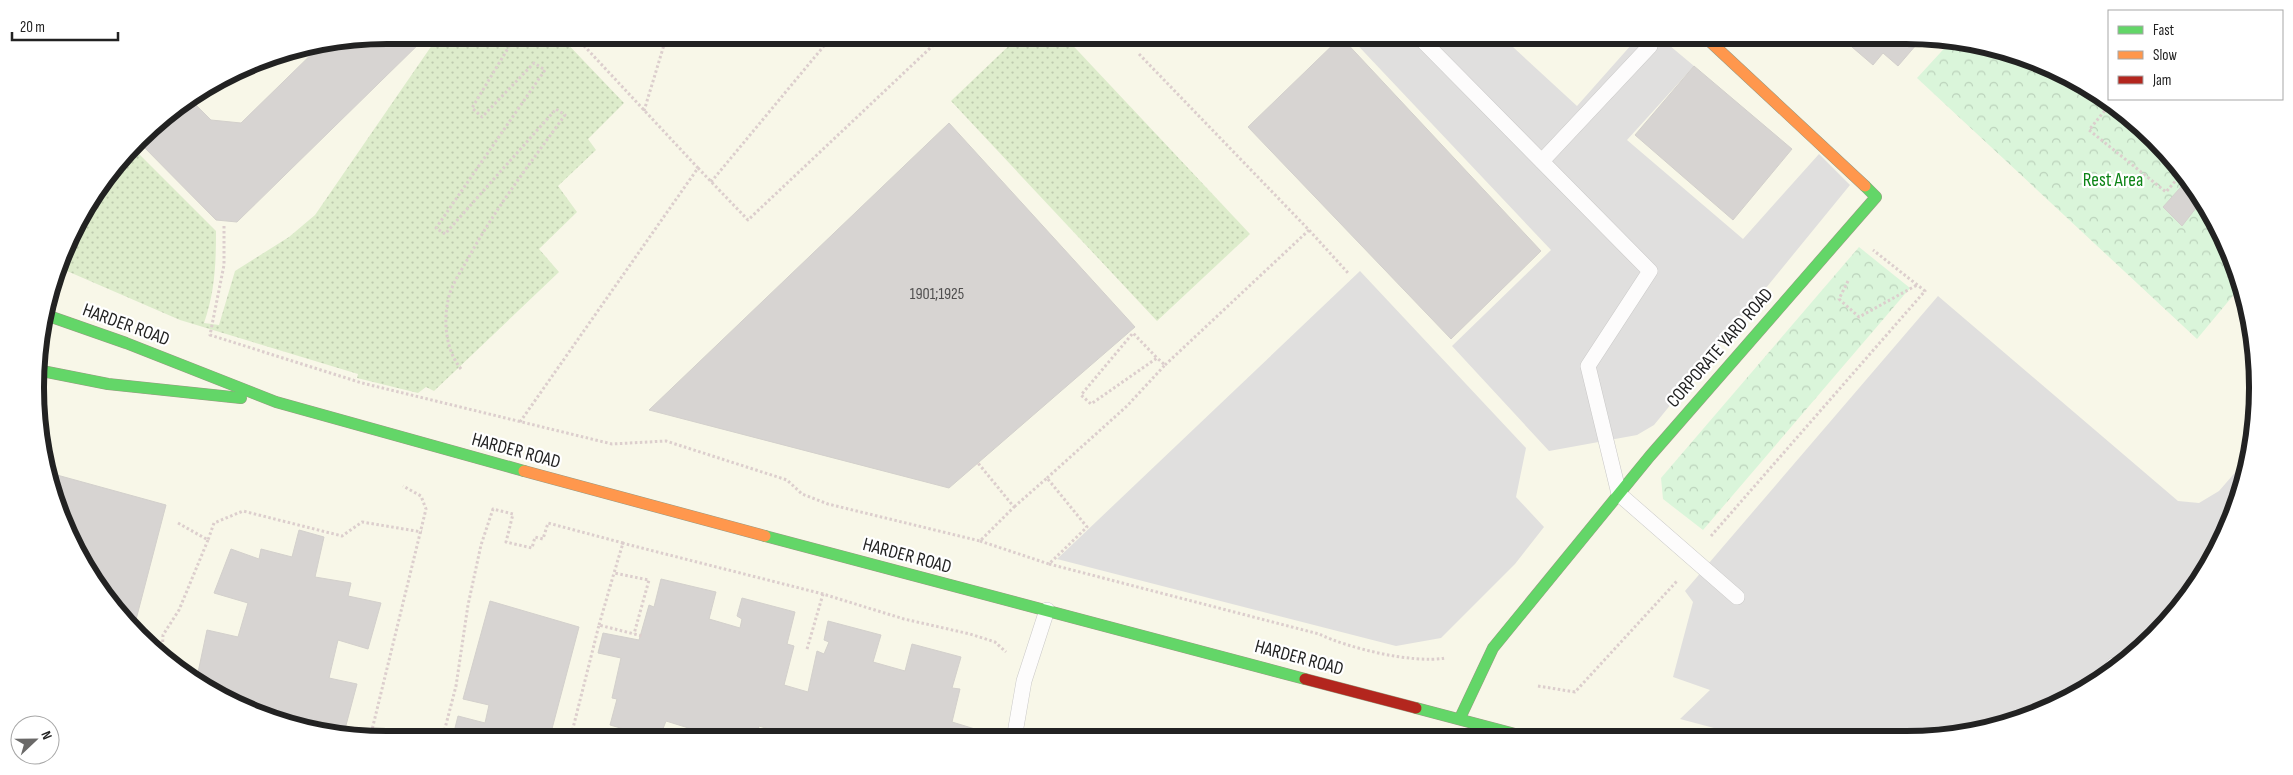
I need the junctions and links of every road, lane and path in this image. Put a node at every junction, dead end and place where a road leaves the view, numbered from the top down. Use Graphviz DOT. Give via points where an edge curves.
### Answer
graph roads {
  1 [pos="511,44"];
  2 [pos="582,44"];
  3 [pos="664,44"];
  4 [pos="826,44"];
  5 [pos="934,44"];
  6 [pos="1426,44"];
  7 [pos="1713,44"];
  8 [pos="1650,46"];
  9 [pos="1139,54"];
  10 [pos="2107,109"];
  11 [pos="644,111"];
  12 [pos="1542,161"];
  13 [pos="698,168"];
  14 [pos="2178,178"];
  15 [pos="711,182"];
  16 [pos="224,226"];
  17 [pos="1309,230"];
  18 [pos="1870,247"];
  19 [pos="1349,274"];
  20 [pos="1851,276"];
  21 [pos="1917,285"];
  22 [pos="51,317"];
  23 [pos="1156,358"];
  24 [pos="1165,365"];
  25 [pos="461,368"];
  26 [pos="44,371"];
  27 [pos="276,402"];
  28 [pos="520,422"];
  29 [pos="978,464"];
  30 [pos="1047,478"];
  31 [pos="403,486"];
  32 [pos="1619,494"];
  33 [pos="1014,507"];
  34 [pos="178,523"];
  35 [pos="422,532"];
  36 [pos="1712,536"];
  37 [pos="208,540"];
  38 [pos="980,541"];
  39 [pos="619,542"];
  40 [pos="1050,564"];
  41 [pos="614,573"];
  42 [pos="1677,581"];
  43 [pos="822,594"];
  44 [pos="1738,597"];
  45 [pos="1047,610"];
  46 [pos="599,625"];
  47 [pos="634,634"];
  48 [pos="642,636"];
  49 [pos="162,647"];
  50 [pos="807,649"];
  51 [pos="1009,657"];
  52 [pos="1444,658"];
  53 [pos="1538,686"];
  54 [pos="1460,718"];
  55 [pos="372,731"];
  56 [pos="444,731"];
  57 [pos="572,731"];
  58 [pos="1015,731"];
  59 [pos="1506,731"];
  1 -- 25 [label="path" via="472,108 482,117 534,63 545,70 436,228 444,234 556,109 565,115 483,230 449,295 445,320 449,345"];
  2 -- 11 [label="path"];
  3 -- 11 [label="path"];
  4 -- 15 [label="path"];
  5 -- 15 [label="path" via="748,220"];
  6 -- 12 [label="lane"];
  7 -- 32 [label="street, CORPORATE YARD ROAD" via="1876,197"];
  8 -- 12 [label="lane"];
  9 -- 17 [label="path"];
  10 -- 14 [label="path" via="2089,130 2166,192"];
  11 -- 13 [label="path"];
  12 -- 32 [label="lane" via="1650,271 1588,366"];
  13 -- 15 [label="path"];
  13 -- 28 [label="path"];
  16 -- 28 [label="path" via="224,265 210,335 362,383"];
  17 -- 19 [label="path"];
  17 -- 24 [label="path"];
  18 -- 21 [label="path"];
  20 -- 21 [label="path" via="1839,299 1859,317"];
  21 -- 36 [label="path" via="1925,290"];
  22 -- 27 [label="street, HARDER ROAD"];
  23 -- 23 [label="path" via="1091,404 1081,395 1133,333"];
  23 -- 24 [label="path"];
  24 -- 30 [label="path" via="1127,406"];
  26 -- 27 [label="street, HARDER ROAD" via="108,384"];
  27 -- 45 [label="street, HARDER ROAD" via="638,503"];
  28 -- 38 [label="path" via="612,444 666,441 787,480 802,494 828,504"];
  29 -- 33 [label="path"];
  30 -- 33 [label="path"];
  30 -- 40 [label="path" via="1088,527"];
  31 -- 35 [label="path" via="422,496 426,509"];
  32 -- 44 [label="lane"];
  32 -- 54 [label="street, CORPORATE YARD ROAD" via="1494,648"];
  33 -- 38 [label="path"];
  34 -- 37 [label="path"];
  35 -- 37 [label="path" via="362,522 342,536 243,511 214,523"];
  35 -- 55 [label="path"];
  37 -- 49 [label="path" via="179,610 163,635"];
  38 -- 40 [label="path"];
  39 -- 41 [label="path" via="623,543"];
  39 -- 43 [label="path"];
  39 -- 56 [label="path" via="548,523 543,538 535,537 532,548 506,542 513,514 493,510 481,545 456,686"];
  40 -- 52 [label="path" via="1413,660"];
  41 -- 46 [label="path"];
  41 -- 47 [label="path" via="650,580"];
  42 -- 53 [label="path" via="1575,692"];
  43 -- 50 [label="path"];
  43 -- 51 [label="path" via="995,642"];
  45 -- 54 [label="street, HARDER ROAD"];
  45 -- 58 [label="lane" via="1024,681"];
  46 -- 47 [label="path"];
  46 -- 57 [label="path"];
  47 -- 48 [label="path"];
  54 -- 59 [label="street, HARDER ROAD"];
}
